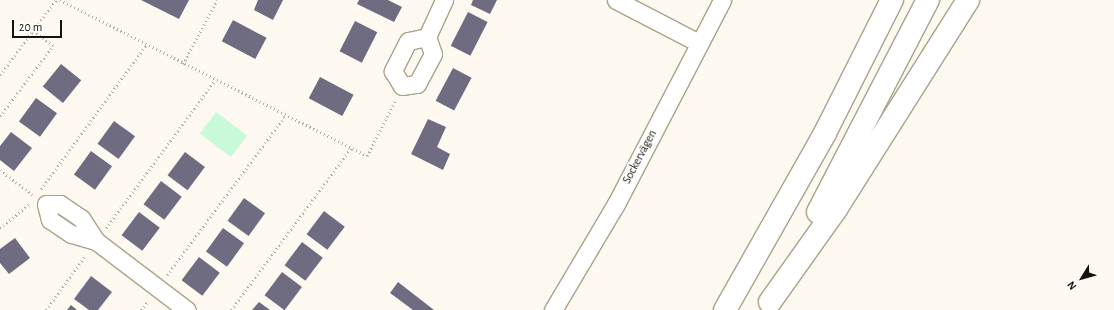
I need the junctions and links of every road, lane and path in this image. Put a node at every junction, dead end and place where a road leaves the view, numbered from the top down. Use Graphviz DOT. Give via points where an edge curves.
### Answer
graph roads {
  1 [pos="56,0"];
  2 [pos="60,0"];
  3 [pos="217,0"];
  4 [pos="444,0"];
  5 [pos="616,0"];
  6 [pos="722,0"];
  7 [pos="882,0"];
  8 [pos="892,0"];
  9 [pos="928,0"];
  10 [pos="968,0"];
  11 [pos="32,31"];
  12 [pos="427,37"];
  13 [pos="699,43"];
  14 [pos="146,45"];
  15 [pos="183,64"];
  16 [pos="0,75"];
  17 [pos="215,80"];
  18 [pos="402,86"];
  19 [pos="0,116"];
  20 [pos="285,116"];
  21 [pos="825,133"];
  22 [pos="351,148"];
  23 [pos="0,170"];
  24 [pos="35,197"];
  25 [pos="0,228"];
  26 [pos="96,241"];
  27 [pos="158,288"];
  28 [pos="768,306"];
  29 [pos="46,310"];
  30 [pos="141,310"];
  31 [pos="187,310"];
  32 [pos="231,310"];
  33 [pos="553,310"];
  34 [pos="725,310"];
  1 -- 11 [label="path"];
  2 -- 14 [label="path"];
  3 -- 15 [label="path"];
  4 -- 12 [label="street"];
  5 -- 13 [label="street"];
  6 -- 13 [label="street, Sockervägen"];
  7 -- 21 [label="highway"];
  8 -- 21 [label="highway"];
  9 -- 28 [label="highway"];
  10 -- 28 [label="highway" via="836,209"];
  11 -- 16 [label="path"];
  11 -- 19 [label="path" via="53,46"];
  12 -- 18 [label="street" via="433,54 417,84"];
  12 -- 18 [label="street" via="408,41 393,70"];
  13 -- 33 [label="street, Sockervägen" via="616,204"];
  14 -- 15 [label="path"];
  14 -- 24 [label="path"];
  15 -- 17 [label="path"];
  17 -- 20 [label="path"];
  17 -- 26 [label="path"];
  18 -- 22 [label="path" via="367,156"];
  20 -- 22 [label="path"];
  20 -- 27 [label="path"];
  21 -- 34 [label="highway"];
  22 -- 32 [label="path"];
  23 -- 24 [label="path"];
  24 -- 25 [label="path" via="23,211"];
  26 -- 27 [label="street"];
  26 -- 29 [label="path"];
  27 -- 30 [label="path"];
  27 -- 31 [label="street"];
}
